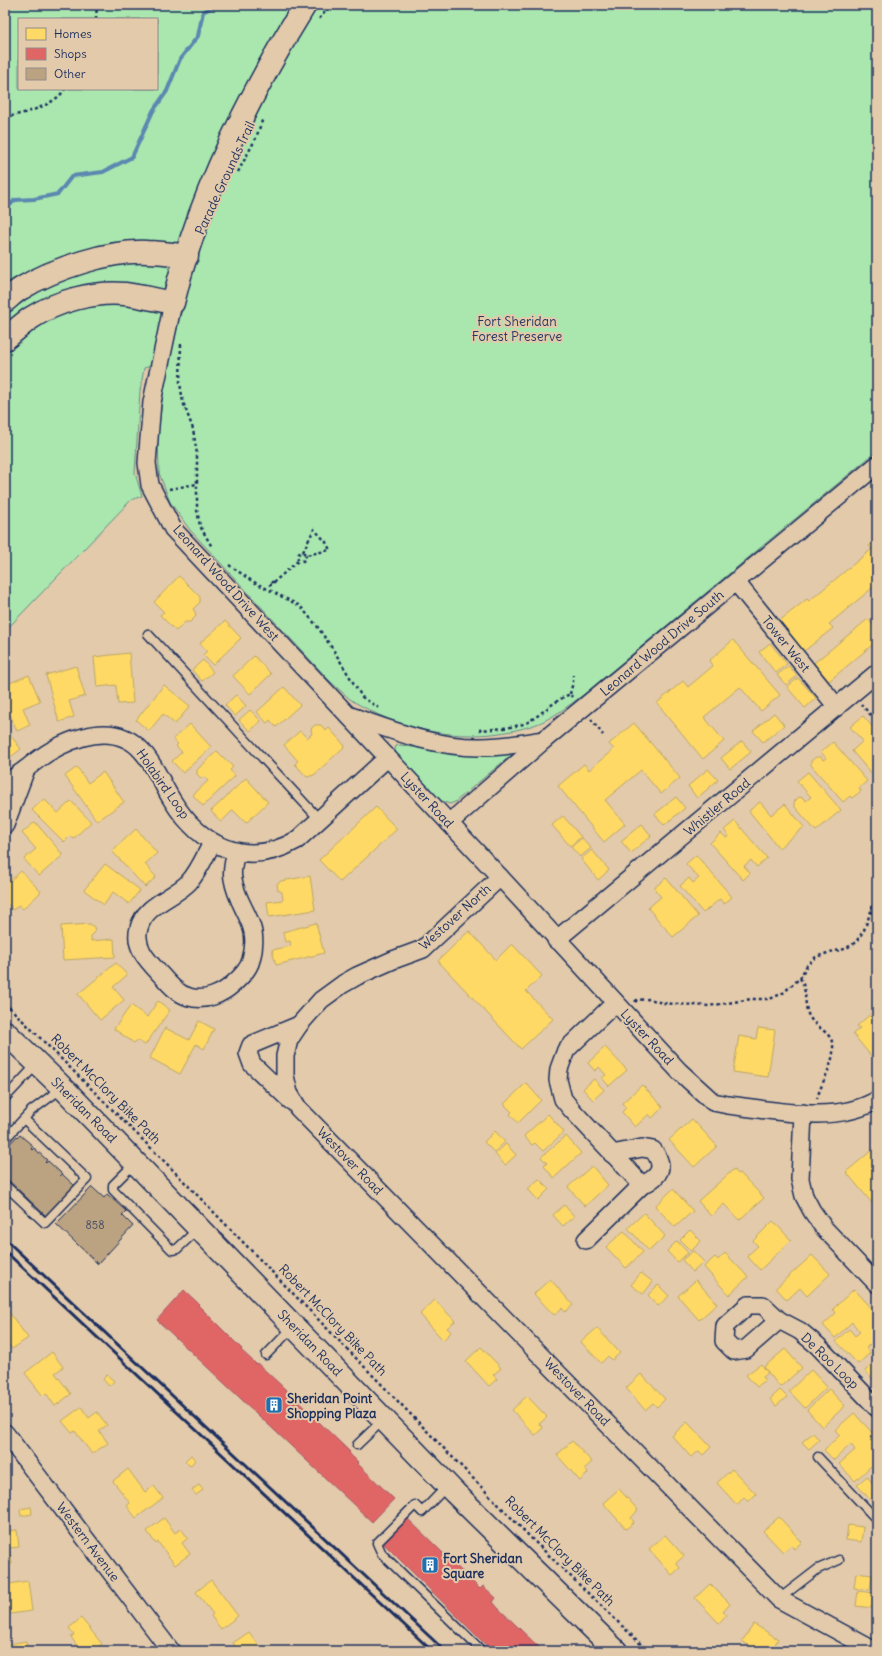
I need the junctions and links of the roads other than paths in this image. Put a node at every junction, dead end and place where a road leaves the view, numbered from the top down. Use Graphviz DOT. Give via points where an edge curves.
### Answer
graph roads {
  1 [pos="310,13"];
  2 [pos="186,256"];
  3 [pos="5,302"];
  4 [pos="173,303"];
  5 [pos="5,339"];
  6 [pos="877,465"];
  7 [pos="736,582"];
  8 [pos="148,634"];
  9 [pos="877,673"];
  10 [pos="837,707"];
  11 [pos="347,715"];
  12 [pos="544,740"];
  13 [pos="387,758"];
  14 [pos="26,769"];
  15 [pos="5,784"];
  16 [pos="319,819"];
  17 [pos="449,823"];
  18 [pos="5,825"];
  19 [pos="212,843"];
  20 [pos="236,852"];
  21 [pos="500,876"];
  22 [pos="556,940"];
  23 [pos="343,984"];
  24 [pos="615,1003"];
  25 [pos="299,1025"];
  26 [pos="5,1032"];
  27 [pos="37,1063"];
  28 [pos="63,1088"];
  29 [pos="6,1096"];
  30 [pos="877,1100"];
  31 [pos="298,1108"];
  32 [pos="808,1113"];
  33 [pos="24,1119"];
  34 [pos="5,1139"];
  35 [pos="612,1154"];
  36 [pos="136,1162"];
  37 [pos="5,1185"];
  38 [pos="642,1185"];
  39 [pos="199,1228"];
  40 [pos="586,1240"];
  41 [pos="877,1284"];
  42 [pos="779,1320"];
  43 [pos="294,1326"];
  44 [pos="266,1355"];
  45 [pos="877,1408"];
  46 [pos="383,1419"];
  47 [pos="5,1433"];
  48 [pos="357,1446"];
  49 [pos="818,1457"];
  50 [pos="448,1485"];
  51 [pos="877,1520"];
  52 [pos="839,1560"];
  53 [pos="779,1599"];
  54 [pos="614,1650"];
  55 [pos="171,1651"];
  56 [pos="482,1651"];
  57 [pos="875,1651"];
  1 -- 2 [label="main road" via="286,36 240,122 199,215"];
  2 -- 3 [label="main road" via="146,252 122,253 80,263 48,274 20,288"];
  2 -- 4 [label="main road"];
  4 -- 5 [label="main road" via="124,294 98,294 49,308 31,318"];
  4 -- 11 [label="street, Leonard Wood Drive West" via="152,410 148,463 152,489 173,529"];
  6 -- 7 [label="street, Leonard Wood Drive South"];
  7 -- 10 [label="street, Tower West"];
  7 -- 12 [label="street, Leonard Wood Drive South"];
  8 -- 16 [label="lane"];
  9 -- 10 [label="street, Whistler Road"];
  10 -- 22 [label="street, Whistler Road"];
  11 -- 12 [label="street" via="414,738 449,745 482,747"];
  11 -- 13 [label="street, Leonard Wood Drive West"];
  12 -- 17 [label="street, Leonard Wood Drive South"];
  13 -- 16 [label="street, Holabird Loop"];
  13 -- 17 [label="street, Lyster Road"];
  14 -- 15 [label="street, Holabird Loop"];
  14 -- 18 [label="street"];
  14 -- 19 [label="street, Holabird Loop" via="63,743 96,734 115,735 128,740 142,750 184,817"];
  16 -- 20 [label="street, Holabird Loop" via="297,840 285,847 253,854"];
  17 -- 21 [label="street, Lyster Road"];
  19 -- 20 [label="street, Holabird Loop"];
  19 -- 20 [label="street" via="189,882 143,917 137,938 146,960 176,990 189,997 217,995 242,977 251,961 254,930 232,878"];
  21 -- 22 [label="street, Lyster Road"];
  21 -- 23 [label="street, Westover North" via="423,949"];
  22 -- 24 [label="street, Lyster Road"];
  23 -- 25 [label="street, Westover Road" via="321,1000"];
  24 -- 32 [label="street, Lyster Road" via="679,1071 713,1102 728,1106"];
  24 -- 35 [label="street" via="566,1050 558,1080 563,1099"];
  25 -- 31 [label="street, Westover Road" via="289,1040 285,1076 289,1093"];
  25 -- 31 [label="street, Westover Road" via="251,1045 248,1053 252,1064"];
  26 -- 27 [label="main road, Sheridan Road"];
  27 -- 28 [label="main road, Sheridan Road"];
  27 -- 29 [label="lane"];
  28 -- 33 [label="lane"];
  28 -- 36 [label="main road, Sheridan Road"];
  30 -- 32 [label="street, Lyster Road" via="848,1111"];
  31 -- 53 [label="street, Westover Road"];
  32 -- 41 [label="street" via="800,1179 804,1196 824,1228"];
  33 -- 34 [label="lane"];
  33 -- 37 [label="lane" via="88,1179 45,1223"];
  35 -- 38 [label="street"];
  35 -- 38 [label="street" via="642,1148 653,1150 660,1169 654,1178"];
  36 -- 39 [label="main road, Sheridan Road"];
  36 -- 39 [label="lane" via="113,1185 113,1190 172,1250 177,1249"];
  38 -- 40 [label="street"];
  39 -- 43 [label="main road, Sheridan Road"];
  42 -- 45 [label="street, De Roo Loop" via="800,1331 818,1346"];
  43 -- 44 [label="lane"];
  43 -- 46 [label="main road, Sheridan Road"];
  46 -- 48 [label="lane"];
  46 -- 50 [label="main road, Sheridan Road"];
  47 -- 55 [label="street, Western Avenue"];
  49 -- 51 [label="lane"];
  50 -- 54 [label="main road, Sheridan Road"];
  50 -- 56 [label="lane" via="422,1512 415,1505 377,1543 382,1554"];
  52 -- 53 [label="lane" via="818,1569"];
  53 -- 57 [label="street, Westover Road"];
}
